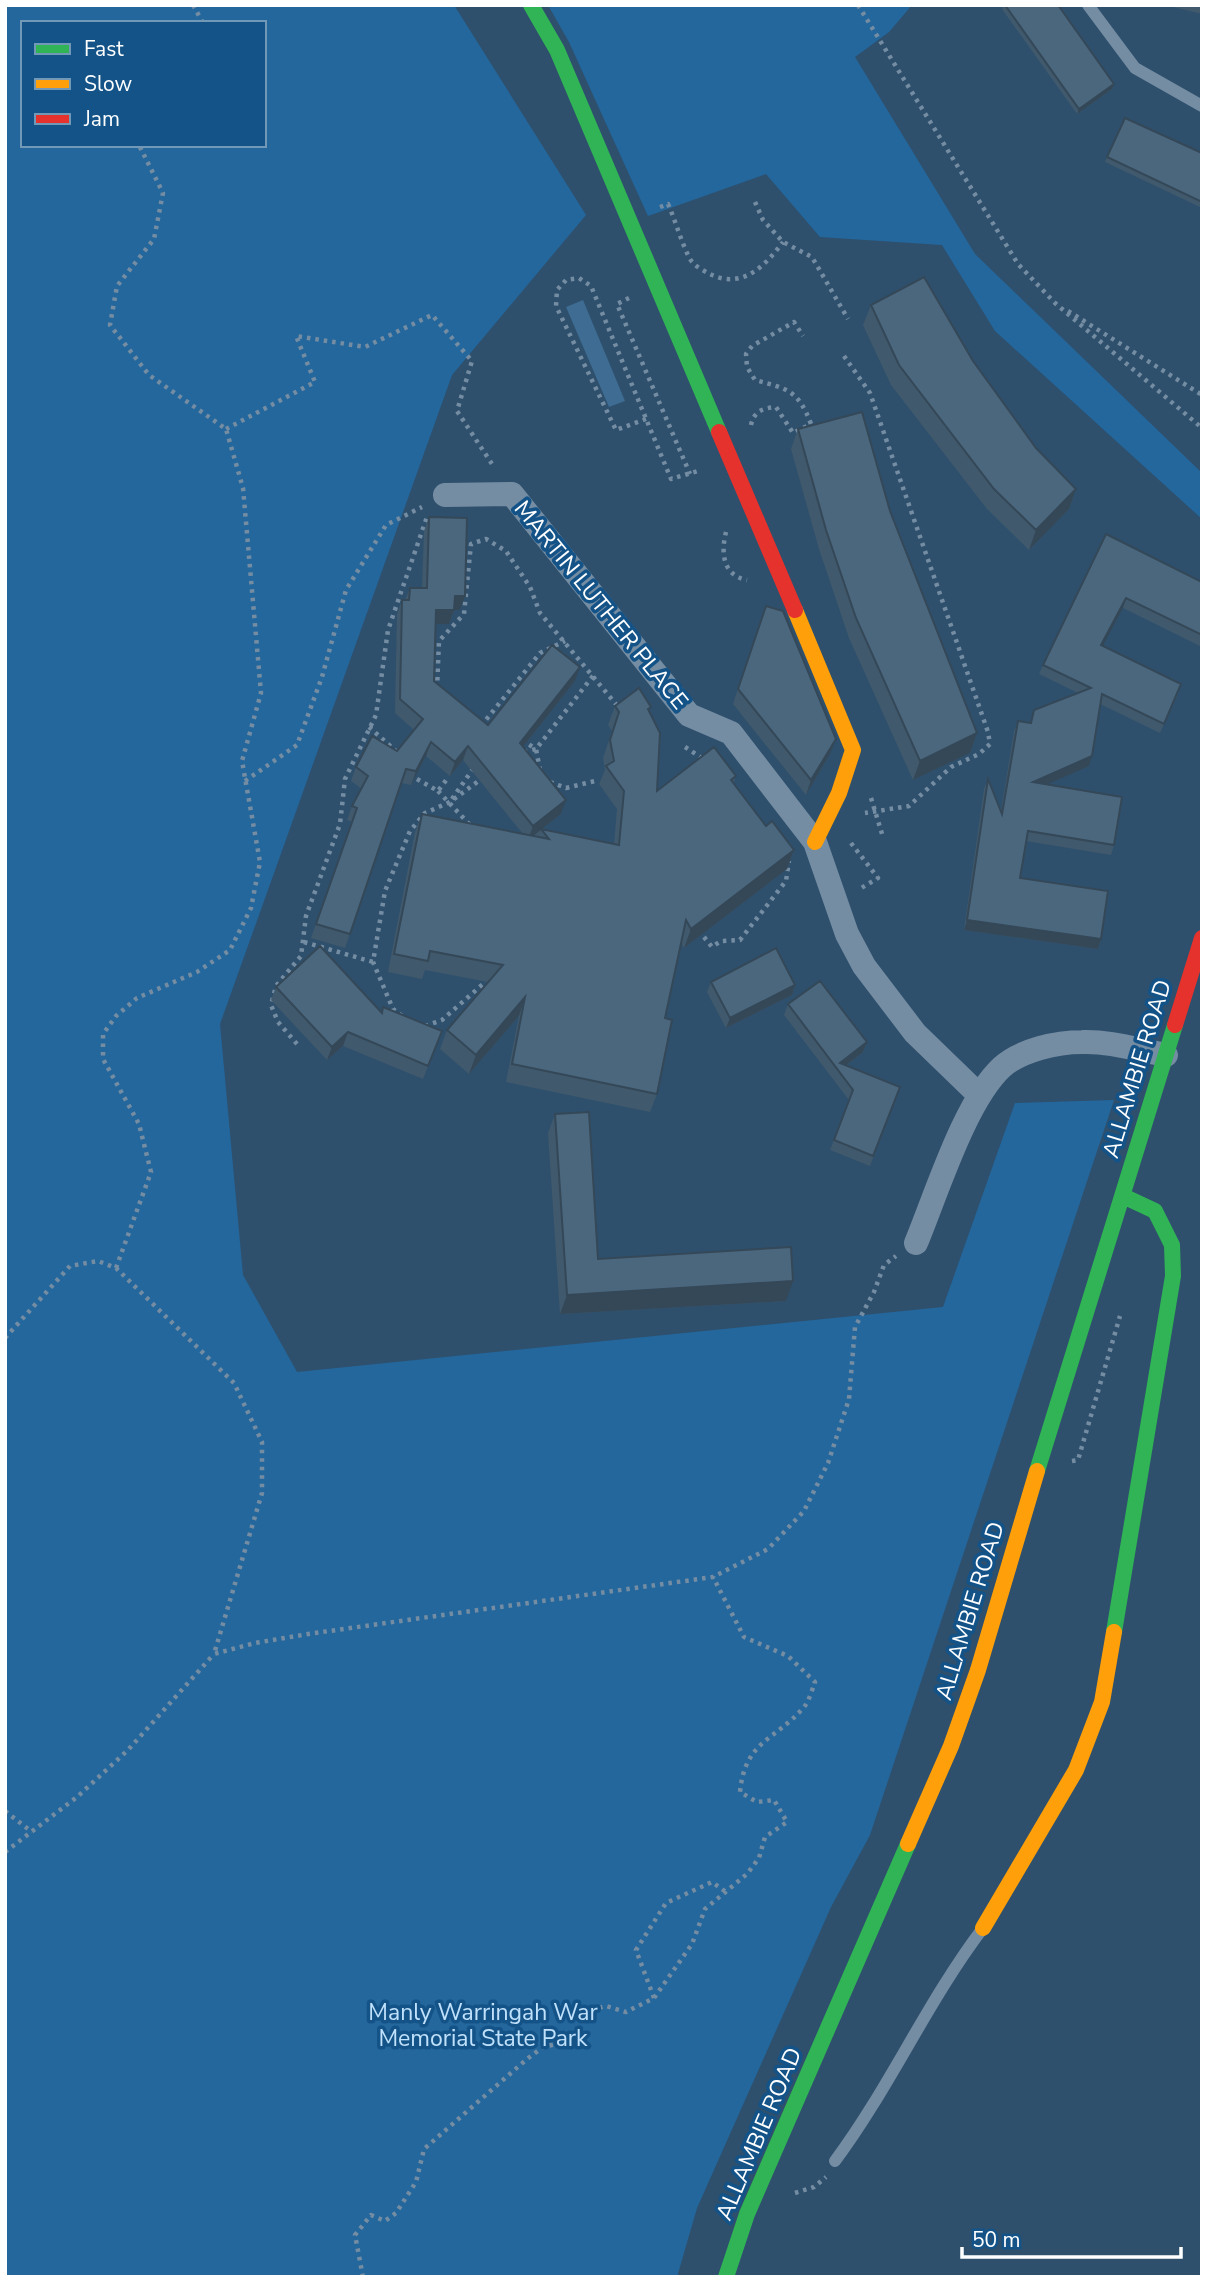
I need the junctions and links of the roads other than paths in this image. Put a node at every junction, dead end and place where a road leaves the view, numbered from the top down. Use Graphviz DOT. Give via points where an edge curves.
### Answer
graph roads {
  1 [pos="531,5"];
  2 [pos="1088,5"];
  3 [pos="1202,106"];
  4 [pos="445,495"];
  5 [pos="815,842"];
  6 [pos="1202,938"];
  7 [pos="1166,1055"];
  8 [pos="978,1094"];
  9 [pos="1123,1196"];
  10 [pos="916,1243"];
  11 [pos="983,1928"];
  12 [pos="835,2161"];
  13 [pos="726,2277"];
  1 -- 5 [label="street" via="557,50 852,745 839,793"];
  2 -- 3 [label="lane" via="1135,68"];
  4 -- 5 [label="street, MARTIN LUTHER PLACE" via="512,494 689,715 732,733"];
  5 -- 8 [label="street, MARTIN LUTHER PLACE" via="864,966 915,1034"];
  6 -- 7 [label="street, ALLAMBIE ROAD"];
  7 -- 8 [label="street" via="1106,1043 1047,1046 1003,1065"];
  7 -- 9 [label="street, ALLAMBIE ROAD"];
  8 -- 10 [label="street"];
  9 -- 11 [label="street" via="1155,1211 1172,1245 1173,1276 1102,1702 1076,1770"];
  9 -- 13 [label="street, ALLAMBIE ROAD" via="951,1746 747,2214"];
  11 -- 12 [label="lane" via="957,1962 859,2129"];
}
